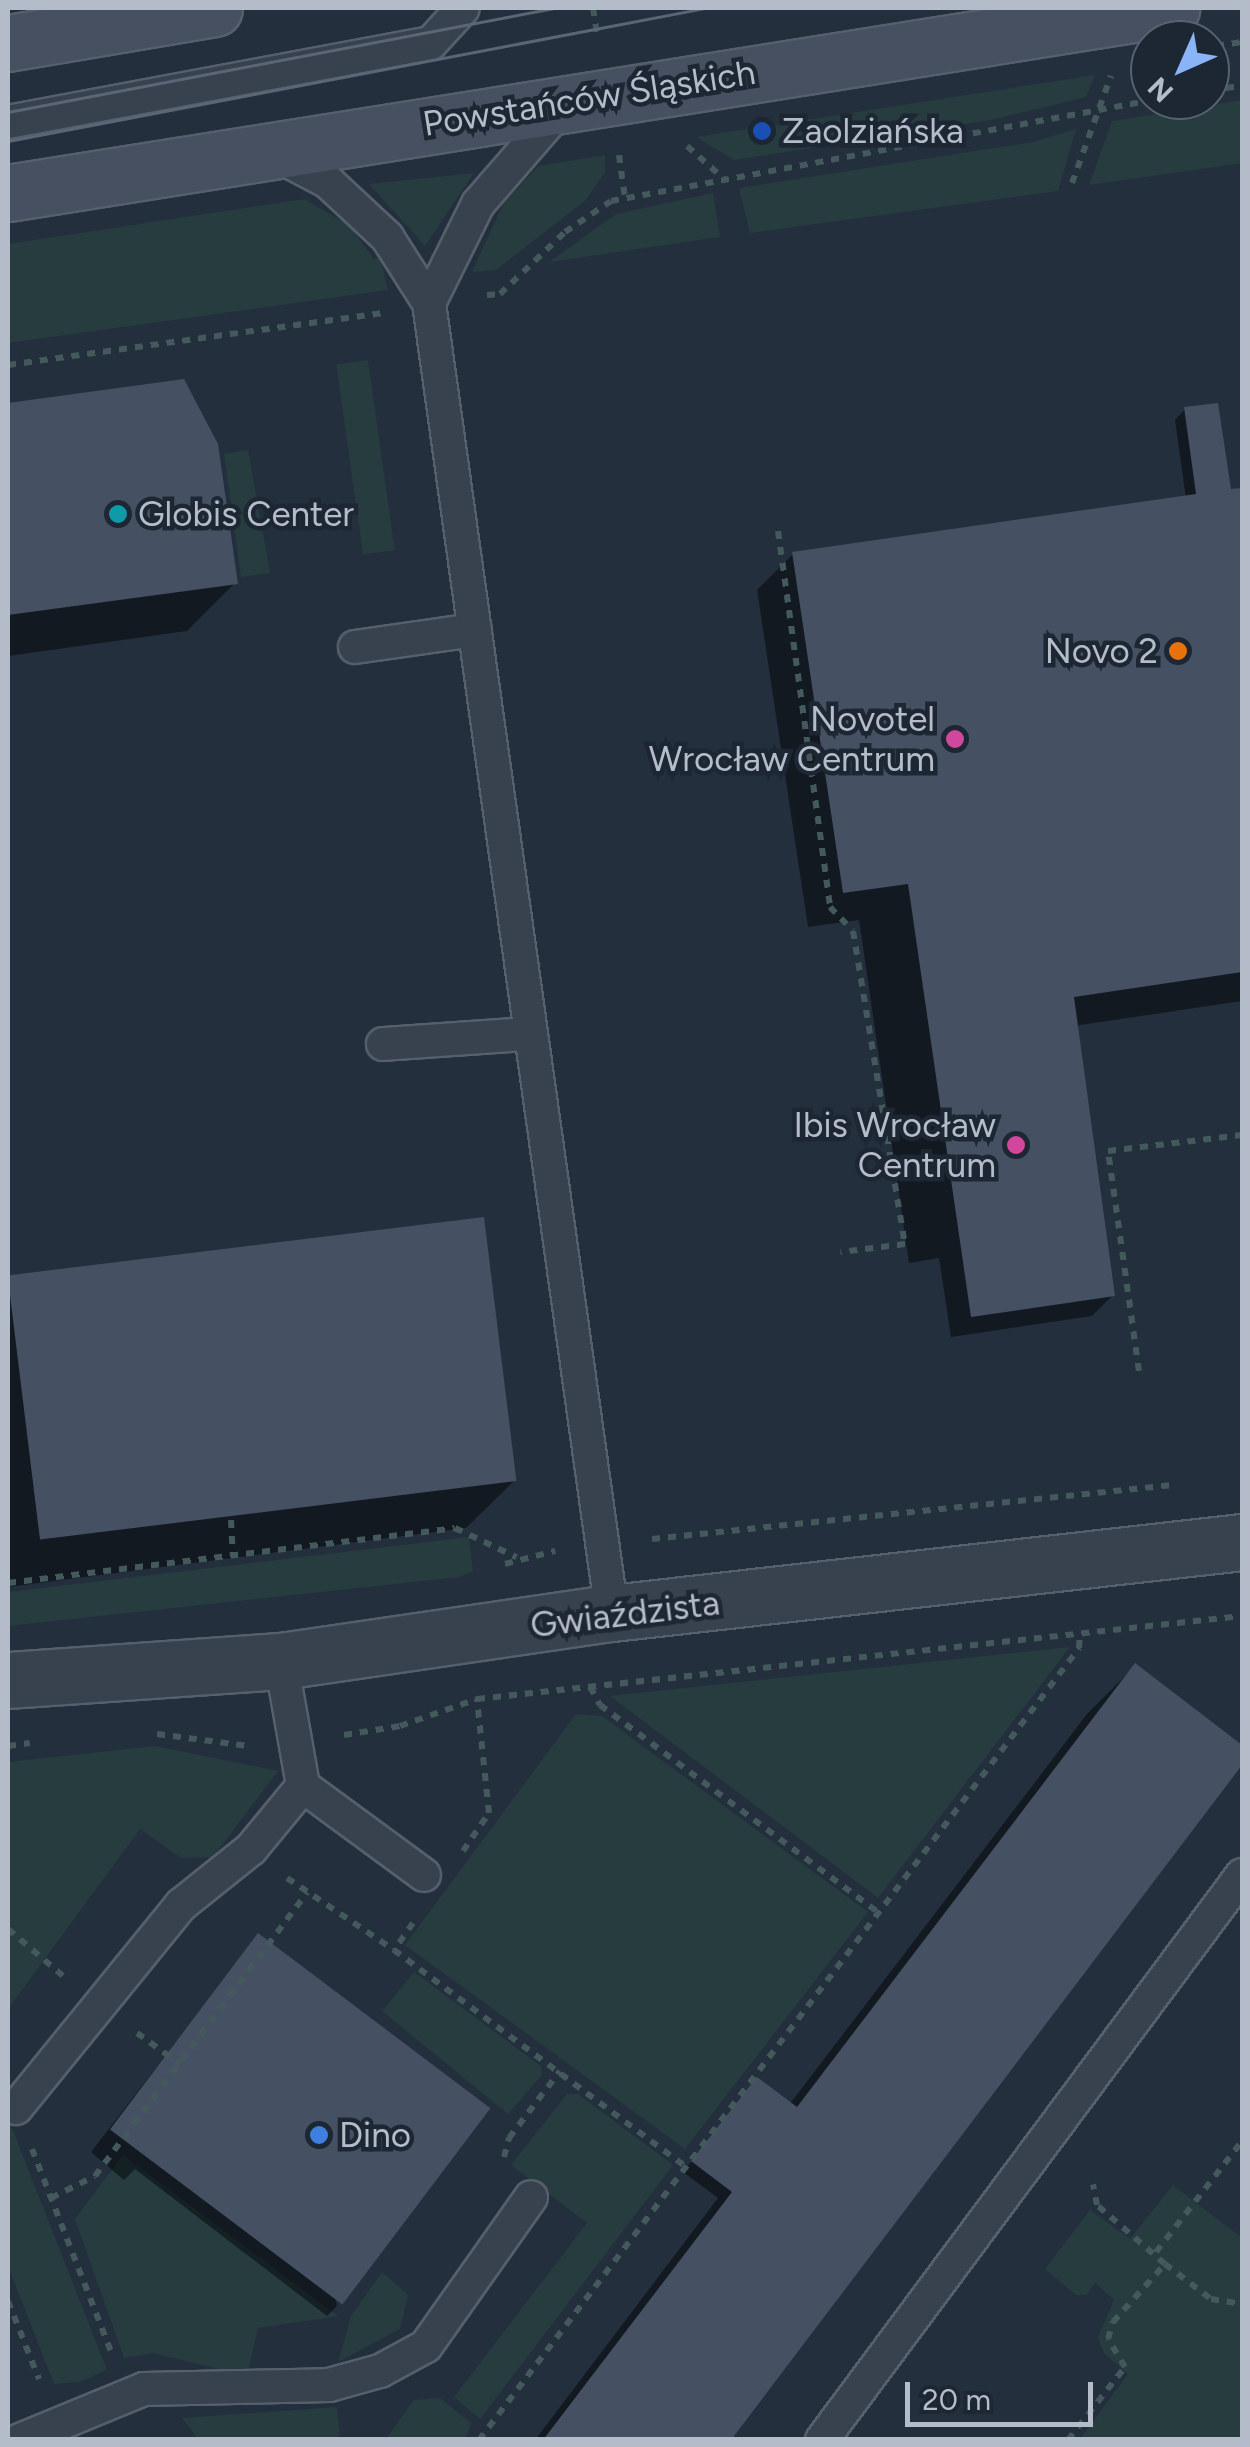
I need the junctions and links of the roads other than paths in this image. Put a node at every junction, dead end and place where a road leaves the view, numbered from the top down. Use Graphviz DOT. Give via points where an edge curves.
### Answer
graph roads {
  1 [pos="214,8"];
  2 [pos="463,8"];
  3 [pos="1170,8"];
  4 [pos="8,43"];
  5 [pos="568,100"];
  6 [pos="8,122"];
  7 [pos="264,148"];
  8 [pos="8,193"];
  9 [pos="429,303"];
  10 [pos="474,630"];
  11 [pos="355,647"];
  12 [pos="527,1034"];
  13 [pos="383,1044"];
  14 [pos="1242,1542"];
  15 [pos="612,1613"];
  16 [pos="281,1661"];
  17 [pos="8,1680"];
  18 [pos="303,1786"];
  19 [pos="424,1875"];
  20 [pos="1242,1875"];
  21 [pos="16,2108"];
  22 [pos="526,2205"];
  23 [pos="20,2440"];
  24 [pos="822,2440"];
  1 -- 4 [label="main road"];
  2 -- 6 [label="lane" via="431,42"];
  3 -- 5 [label="main road, Powstańców Śląskich"];
  5 -- 7 [label="main road, Powstańców Śląskich"];
  5 -- 9 [label="lane" via="478,204"];
  7 -- 8 [label="main road, Powstańców Śląskich"];
  7 -- 9 [label="lane" via="343,195 387,238"];
  9 -- 10 [label="lane"];
  10 -- 11 [label="lane"];
  10 -- 12 [label="lane"];
  12 -- 13 [label="lane"];
  12 -- 15 [label="lane"];
  14 -- 15 [label="street, Gwiaździsta"];
  15 -- 16 [label="street, Gwiaździsta"];
  16 -- 17 [label="street, Gwiaździsta"];
  16 -- 18 [label="lane"];
  18 -- 19 [label="lane"];
  18 -- 21 [label="lane" via="251,1849 182,1905"];
  20 -- 24 [label="lane"];
  22 -- 23 [label="lane" via="426,2346 380,2371 329,2385 144,2388"];
}
